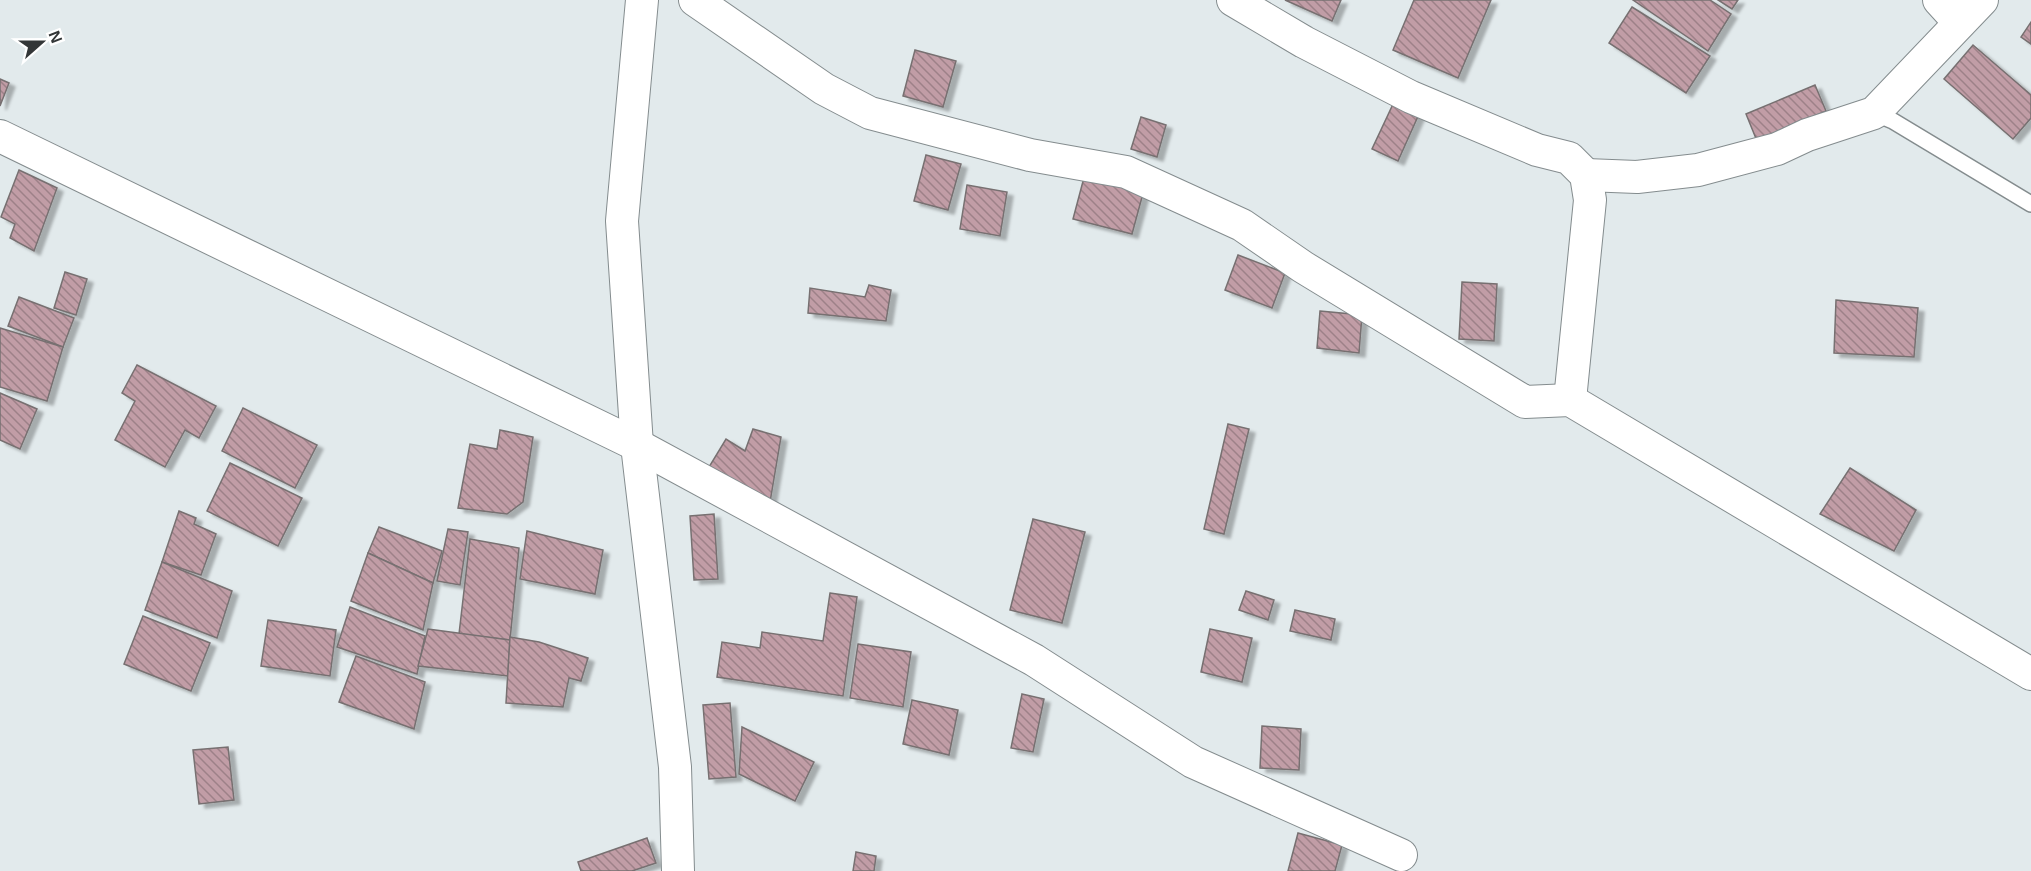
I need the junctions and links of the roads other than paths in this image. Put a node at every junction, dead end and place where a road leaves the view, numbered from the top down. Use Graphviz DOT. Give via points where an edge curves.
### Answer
graph roads {
  1 [pos="642,0"];
  2 [pos="695,0"];
  3 [pos="1233,0"];
  4 [pos="1982,0"];
  5 [pos="1949,11"];
  6 [pos="1874,113"];
  7 [pos="0,136"];
  8 [pos="1586,175"];
  9 [pos="2031,204"];
  10 [pos="1570,400"];
  11 [pos="637,445"];
  12 [pos="2031,674"];
  13 [pos="1401,855"];
  14 [pos="678,871"];
  1 -- 11 [label="street" via="622,220"];
  2 -- 10 [label="street" via="824,89 870,113 1030,155 1126,172 1242,225 1303,267 1525,402"];
  3 -- 8 [label="street" via="1411,97 1537,150 1569,158"];
  4 -- 5 [label="street"];
  5 -- 6 [label="street"];
  6 -- 8 [label="street" via="1777,149 1698,170 1637,177"];
  6 -- 9 [label="lane"];
  7 -- 11 [label="street"];
  8 -- 10 [label="street" via="1589,211"];
  10 -- 12 [label="street"];
  11 -- 13 [label="street" via="1034,660 1193,762"];
  11 -- 14 [label="street" via="675,767"];
}
